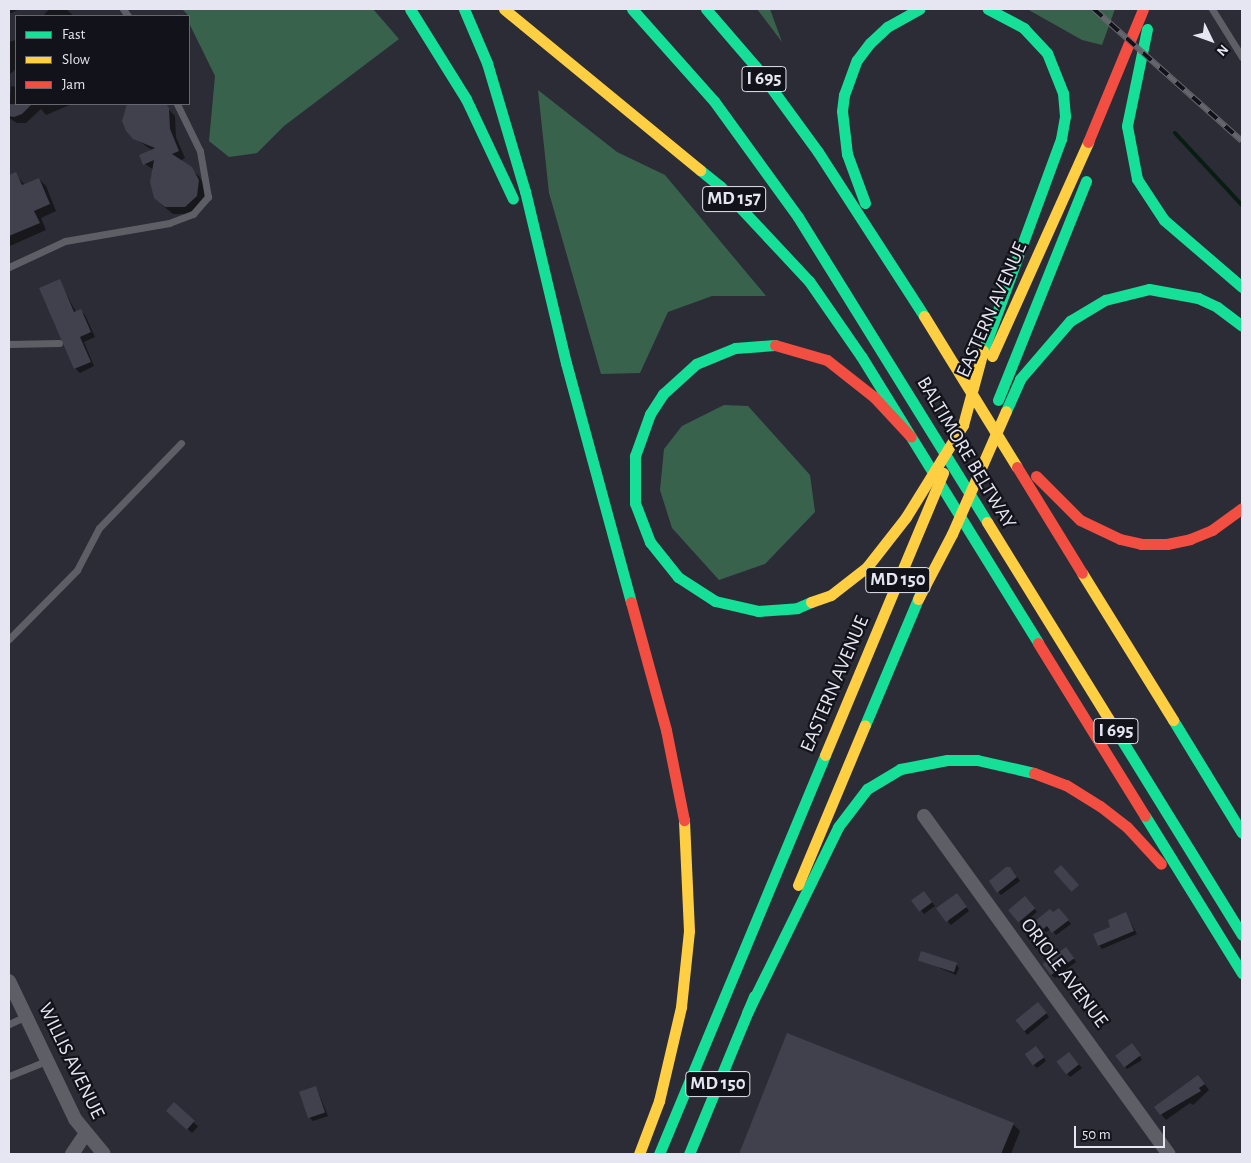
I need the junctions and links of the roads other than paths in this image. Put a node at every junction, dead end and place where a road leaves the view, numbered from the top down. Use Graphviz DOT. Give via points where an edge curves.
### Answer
graph roads {
  1 [pos="410,9"];
  2 [pos="464,9"];
  3 [pos="504,9"];
  4 [pos="632,9"];
  5 [pos="706,9"];
  6 [pos="919,9"];
  7 [pos="988,9"];
  8 [pos="1143,9"];
  9 [pos="1156,9"];
  10 [pos="1212,9"];
  11 [pos="1147,29"];
  12 [pos="1242,57"];
  13 [pos="772,67"];
  14 [pos="177,105"];
  15 [pos="1107,130"];
  16 [pos="818,152"];
  17 [pos="1092,167"];
  18 [pos="890,261"];
  19 [pos="9,267"];
  20 [pos="1242,287"];
  21 [pos="1242,326"];
  22 [pos="59,343"];
  23 [pos="9,344"];
  24 [pos="944,347"];
  25 [pos="566,363"];
  26 [pos="963,425"];
  27 [pos="911,437"];
  28 [pos="181,443"];
  29 [pos="1242,508"];
  30 [pos="918,599"];
  31 [pos="9,639"];
  32 [pos="924,816"];
  33 [pos="1242,833"];
  34 [pos="1242,935"];
  35 [pos="1242,973"];
  36 [pos="1242,977"];
  37 [pos="9,981"];
  38 [pos="729,986"];
  39 [pos="747,1013"];
  40 [pos="26,1016"];
  41 [pos="9,1024"];
  42 [pos="46,1061"];
  43 [pos="9,1076"];
  44 [pos="688,1118"];
  45 [pos="85,1135"];
  46 [pos="72,1154"];
  47 [pos="104,1154"];
  48 [pos="639,1154"];
  49 [pos="659,1154"];
  50 [pos="689,1154"];
  51 [pos="1169,1154"];
  1 -- 25 [label="main road" via="448,65 500,168 515,204"];
  2 -- 25 [label="main road" via="487,63 511,142"];
  3 -- 27 [label="main road, MD 157" via="720,186 751,216 829,308"];
  4 -- 34 [label="main road, BALTIMORE BELTWAY / I 695" via="714,101 767,174 919,411"];
  5 -- 16 [label="main road, BALTIMORE BELTWAY / I 695" via="756,67"];
  6 -- 18 [label="main road" via="887,27 870,43 849,76 842,111 847,154 854,179"];
  7 -- 26 [label="main road" via="1024,28 1046,53 1056,71 1065,116 1061,139 991,323"];
  8 -- 26 [label="main road, EASTERN AVENUE / MD 150" via="1081,159 1017,294"];
  9 -- 11 [label="main road"];
  10 -- 12 [label="lane"];
  11 -- 15 [label="main road"];
  11 -- 20 [label="main road" via="1126,126 1136,179 1164,220"];
  13 -- 16 [label="main road"];
  14 -- 19 [label="lane" via="200,151 208,197 193,214 169,223 65,241"];
  16 -- 18 [label="main road, BALTIMORE BELTWAY / I 695"];
  17 -- 30 [label="main road, EASTERN AVENUE / MD 150"];
  18 -- 24 [label="main road, BALTIMORE BELTWAY / I 695"];
  21 -- 30 [label="main road" via="1217,306 1198,298 1149,289 1105,300 1070,321 1020,378 952,534"];
  22 -- 23 [label="lane"];
  24 -- 29 [label="main road" via="1019,452 1061,504 1080,520 1120,539 1140,544 1168,544 1212,530"];
  24 -- 33 [label="main road, BALTIMORE BELTWAY / I 695"];
  25 -- 48 [label="main road" via="666,730 681,799 689,859 689,930 682,1007 659,1100"];
  26 -- 27 [label="main road" via="906,517 867,566 831,595 798,608 767,611 735,608 694,590 661,559 635,503 635,456 650,414 663,394 696,364 735,348 781,345 827,360 868,392"];
  26 -- 38 [label="main road, EASTERN AVENUE / MD 150"];
  27 -- 35 [label="main road, MD 157"];
  28 -- 31 [label="lane" via="99,528 78,570"];
  30 -- 39 [label="main road, EASTERN AVENUE / MD 150" via="827,812"];
  32 -- 51 [label="street, ORIOLE AVENUE"];
  36 -- 39 [label="main road" via="1152,852 1100,806 1066,785 1036,773 977,760 947,760 900,769 868,789 852,807 838,827"];
  37 -- 40 [label="street, WILLIS AVENUE"];
  38 -- 44 [label="main road" via="722,1030"];
  38 -- 49 [label="main road, EASTERN AVENUE / MD 150"];
  39 -- 50 [label="main road, EASTERN AVENUE / MD 150"];
  40 -- 41 [label="lane"];
  40 -- 42 [label="street, WILLIS AVENUE"];
  42 -- 43 [label="lane"];
  42 -- 45 [label="street, WILLIS AVENUE"];
  45 -- 46 [label="street"];
  45 -- 47 [label="street, WILLIS AVENUE"];
}
